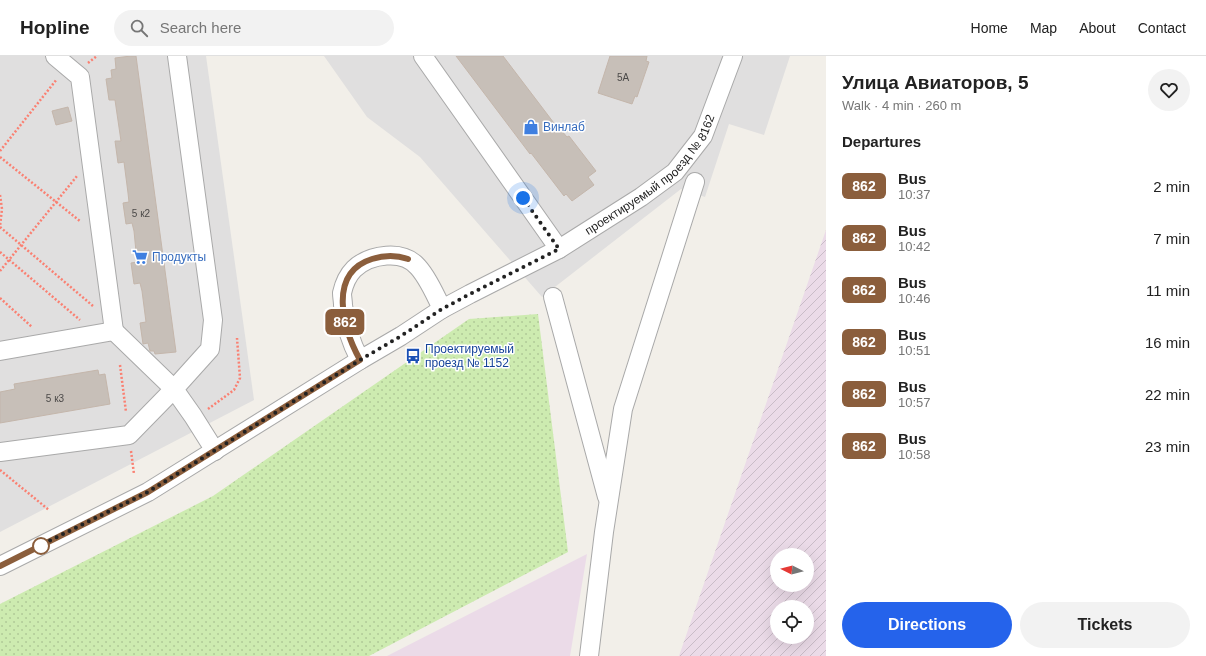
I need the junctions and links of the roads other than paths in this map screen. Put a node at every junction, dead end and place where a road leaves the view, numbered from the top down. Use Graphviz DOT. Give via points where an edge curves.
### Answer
graph roads {
  1 [pos="178,56"];
  2 [pos="423,56"];
  3 [pos="733,56"];
  4 [pos="61,61"];
  5 [pos="695,182"];
  6 [pos="559,249"];
  7 [pos="554,297"];
  8 [pos="442,309"];
  9 [pos="108,329"];
  10 [pos="0,351"];
  11 [pos="360,360"];
  12 [pos="174,389"];
  13 [pos="215,451"];
  14 [pos="0,452"];
  15 [pos="608,504"];
  16 [pos="0,566"];
  17 [pos="590,656"];
  1 -- 12 [label="street" via="213,320 210,349"];
  2 -- 6 [label="street"];
  3 -- 6 [label="street, проектируемый проезд № 8162" via="703,136 675,172 641,197"];
  4 -- 9 [label="street" via="80,77 102,239"];
  5 -- 15 [label="street" via="623,409"];
  6 -- 8 [label="street, проектируемый проезд № 8162"];
  7 -- 15 [label="street"];
  8 -- 11 [label="street"];
  8 -- 11 [label="street" via="418,266 408,259 382,256 366,261 355,268 342,293 344,316"];
  9 -- 10 [label="street"];
  9 -- 12 [label="street"];
  11 -- 13 [label="street"];
  12 -- 13 [label="street"];
  12 -- 14 [label="street" via="129,435"];
  13 -- 16 [label="street" via="148,492"];
  15 -- 17 [label="street"];
}
